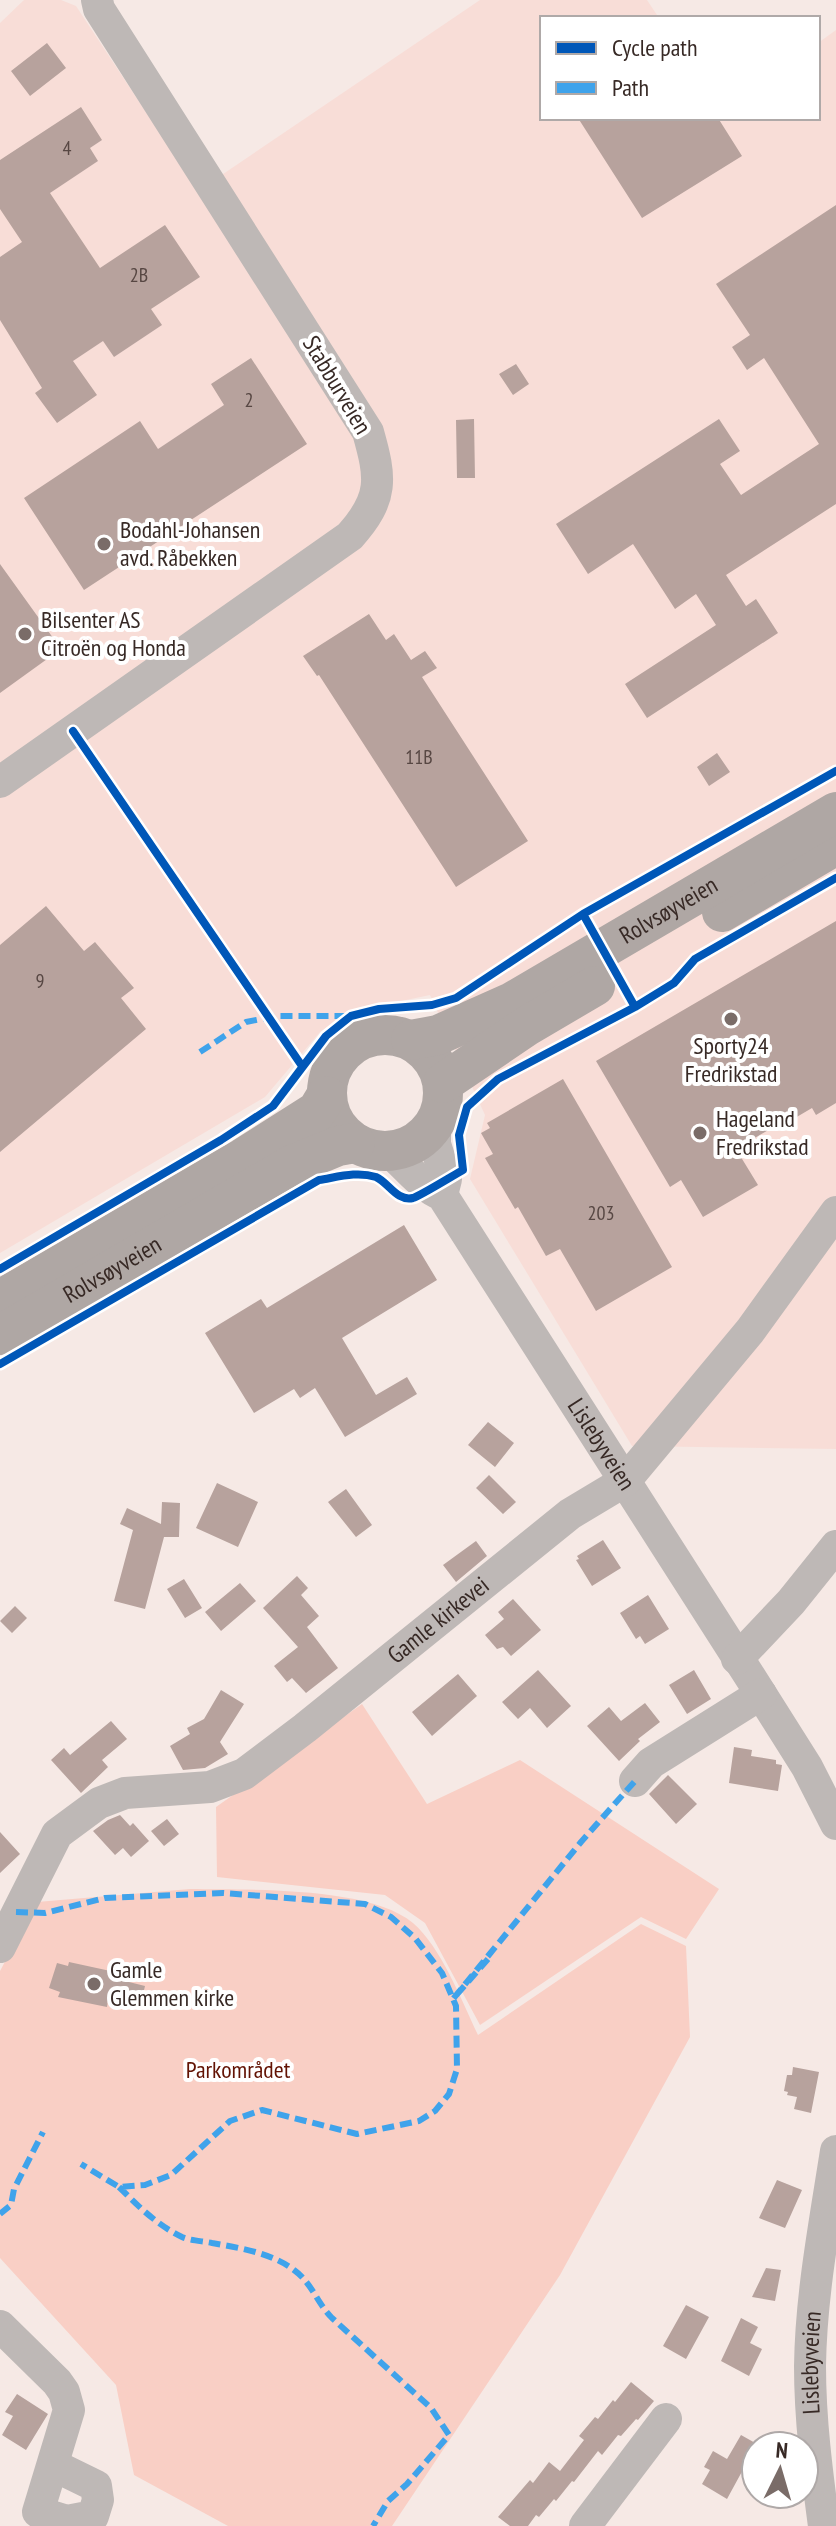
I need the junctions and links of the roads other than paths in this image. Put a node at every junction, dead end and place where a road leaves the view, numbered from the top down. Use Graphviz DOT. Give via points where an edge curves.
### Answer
graph roads {
  1 [pos="97,0"];
  2 [pos="0,782"];
  3 [pos="836,812"];
  4 [pos="836,845"];
  5 [pos="411,1040"];
  6 [pos="443,1083"];
  7 [pos="326,1096"];
  8 [pos="435,1123"];
  9 [pos="372,1147"];
  10 [pos="442,1195"];
  11 [pos="836,1212"];
  12 [pos="0,1300"];
  13 [pos="0,1335"];
  14 [pos="625,1481"];
  15 [pos="836,1546"];
  16 [pos="737,1659"];
  17 [pos="761,1694"];
  18 [pos="635,1781"];
  19 [pos="836,1824"];
  20 [pos="0,1947"];
  21 [pos="836,2151"];
  22 [pos="0,2326"];
  23 [pos="666,2419"];
  24 [pos="53,2465"];
  25 [pos="826,2471"];
  26 [pos="585,2526"];
  27 [pos="824,2526"];
  1 -- 2 [label="street, Stabburveien" via="368,432 379,484 365,519 350,536"];
  3 -- 5 [label="main road, Rolvsøyveien" via="512,1002 438,1035"];
  4 -- 6 [label="main road, Rolvsøyveien" via="527,1026"];
  5 -- 6 [label="main road" via="433,1059"];
  5 -- 7 [label="main road" via="389,1034 364,1038 344,1051 330,1073"];
  6 -- 8 [label="main road"];
  7 -- 9 [label="main road" via="337,1126"];
  7 -- 12 [label="main road, Rolvsøyveien" via="317,1111 243,1158"];
  8 -- 9 [label="main road" via="416,1143"];
  8 -- 10 [label="street, Lislebyveien" via="435,1144 446,1179"];
  9 -- 10 [label="street, Lislebyveien" via="404,1163 427,1189"];
  9 -- 13 [label="main road, Rolvsøyveien" via="338,1146 292,1165"];
  10 -- 14 [label="street, Lislebyveien"];
  11 -- 14 [label="street, Gamle kirkevei" via="750,1331"];
  14 -- 16 [label="street, Lislebyveien"];
  14 -- 20 [label="street, Gamle kirkevei" via="570,1514 244,1774 210,1787 125,1793 99,1803 57,1834"];
  15 -- 16 [label="street"];
  16 -- 17 [label="street, Lislebyveien"];
  17 -- 18 [label="street" via="651,1763"];
  17 -- 19 [label="street, Lislebyveien"];
  21 -- 25 [label="street, Lislebyveien" via="810,2364"];
  22 -- 24 [label="street" via="64,2392 69,2410"];
  23 -- 26 [label="street"];
  25 -- 27 [label="street, Lislebyveien"];
}
